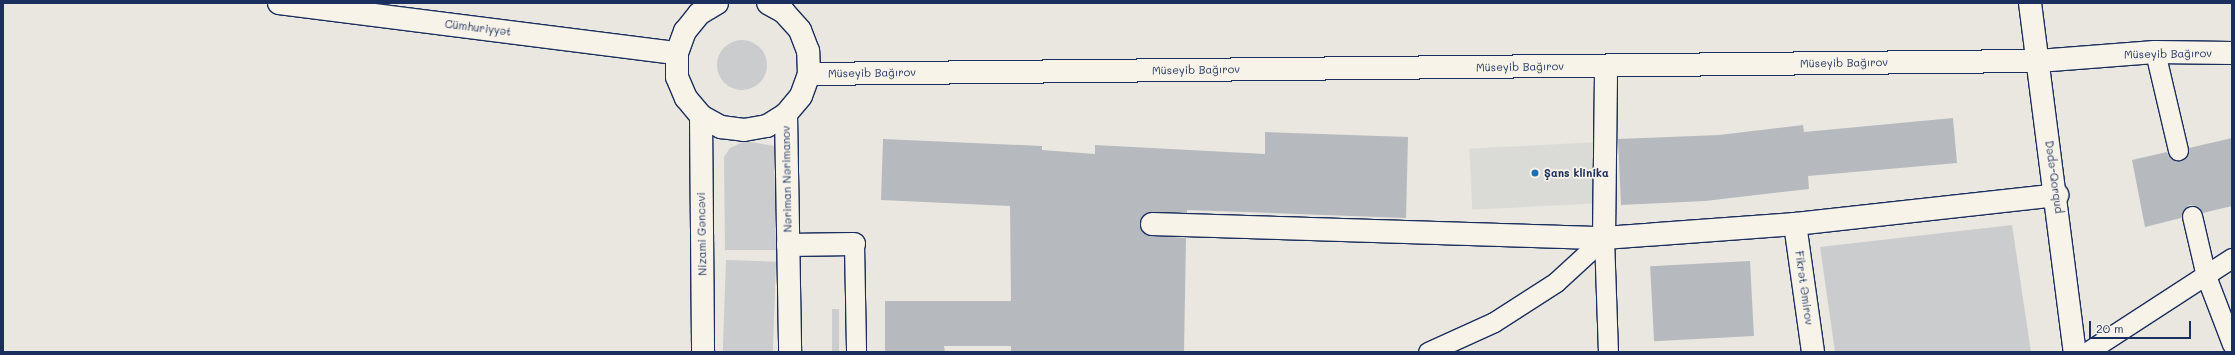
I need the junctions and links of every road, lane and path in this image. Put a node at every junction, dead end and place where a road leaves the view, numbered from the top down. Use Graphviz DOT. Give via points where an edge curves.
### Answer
graph roads {
  1 [pos="278,3"];
  2 [pos="717,3"];
  3 [pos="2030,3"];
  4 [pos="779,6"];
  5 [pos="2155,52"];
  6 [pos="2232,53"];
  7 [pos="677,54"];
  8 [pos="2038,61"];
  9 [pos="1606,66"];
  10 [pos="809,74"];
  11 [pos="786,114"];
  12 [pos="701,116"];
  13 [pos="2178,150"];
  14 [pos="2057,195"];
  15 [pos="2192,216"];
  16 [pos="1152,224"];
  17 [pos="1796,224"];
  18 [pos="1604,238"];
  19 [pos="854,244"];
  20 [pos="788,245"];
  21 [pos="2232,258"];
  22 [pos="2206,276"];
  23 [pos="2232,344"];
  24 [pos="703,352"];
  25 [pos="790,352"];
  26 [pos="856,352"];
  27 [pos="1428,352"];
  28 [pos="1608,352"];
  29 [pos="1813,352"];
  30 [pos="2075,352"];
  31 [pos="2087,352"];
  1 -- 7 [label="street, Cümhuriyyət"];
  2 -- 7 [label="street" via="699,14 685,31"];
  3 -- 8 [label="street, Dədə-Qorqud"];
  4 -- 10 [label="street" via="800,30 808,51"];
  5 -- 6 [label="street, Müseyib Bağırov"];
  5 -- 8 [label="street, Müseyib Bağırov"];
  5 -- 13 [label="lane"];
  7 -- 12 [label="street" via="678,76 683,91"];
  8 -- 9 [label="street, Müseyib Bağırov"];
  8 -- 14 [label="street, Dədə-Qorqud"];
  9 -- 10 [label="street, Müseyib Bağırov"];
  9 -- 18 [label="street"];
  10 -- 11 [label="street" via="801,96"];
  11 -- 12 [label="street" via="767,126 744,130 721,127"];
  11 -- 20 [label="street, Nəriman Nərimanov"];
  12 -- 24 [label="street, Nizami Gəncəvi"];
  14 -- 17 [label="street"];
  14 -- 30 [label="street, Dədə-Qorqud"];
  15 -- 22 [label="lane"];
  16 -- 18 [label="street"];
  17 -- 18 [label="street"];
  17 -- 29 [label="street, Fikrət Əmirov"];
  18 -- 27 [label="lane" via="1556,282 1494,322"];
  18 -- 28 [label="lane"];
  19 -- 20 [label="street"];
  19 -- 26 [label="lane"];
  20 -- 25 [label="street"];
  21 -- 22 [label="lane"];
  22 -- 23 [label="lane"];
  22 -- 31 [label="lane"];
}
